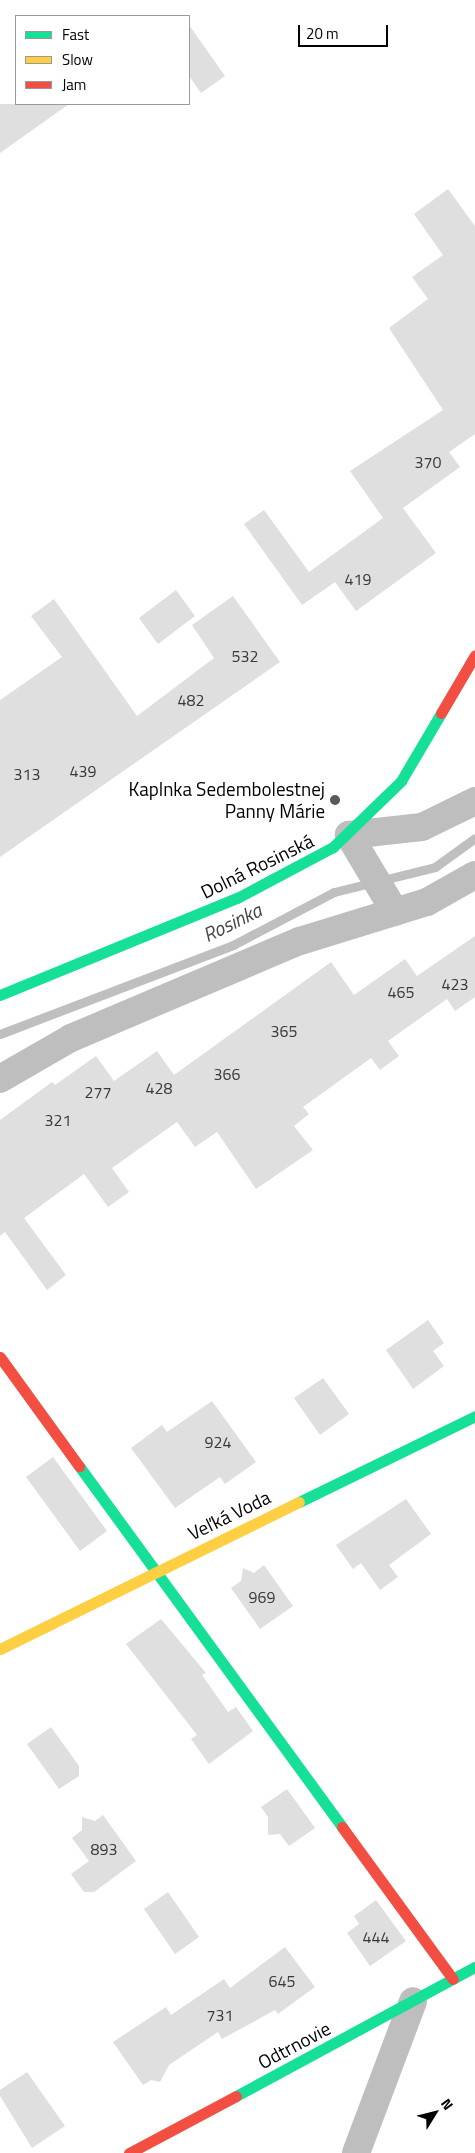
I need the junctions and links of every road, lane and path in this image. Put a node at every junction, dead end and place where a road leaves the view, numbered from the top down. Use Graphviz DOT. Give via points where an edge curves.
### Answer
graph roads {
  1 [pos="475,655"];
  2 [pos="475,801"];
  3 [pos="349,835"];
  4 [pos="475,875"];
  5 [pos="385,895"];
  6 [pos="0,995"];
  7 [pos="0,1079"];
  8 [pos="0,1357"];
  9 [pos="475,1416"];
  10 [pos="155,1570"];
  11 [pos="0,1649"];
  12 [pos="475,1967"];
  13 [pos="453,1979"];
  14 [pos="413,2001"];
  15 [pos="129,2153"];
  16 [pos="356,2153"];
  1 -- 3 [label="street, Dolná Rosinská" via="401,781"];
  2 -- 3 [label="street" via="422,827"];
  3 -- 5 [label="street"];
  3 -- 6 [label="street, Dolná Rosinská" via="309,862 236,898"];
  4 -- 5 [label="street" via="427,902"];
  5 -- 7 [label="street" via="300,941 71,1038"];
  8 -- 10 [label="street"];
  9 -- 10 [label="street, Veľká Voda"];
  10 -- 11 [label="street, Veľká Voda"];
  10 -- 13 [label="street"];
  12 -- 13 [label="street, Odtrnovie"];
  13 -- 14 [label="street, Odtrnovie"];
  14 -- 15 [label="street, Odtrnovie"];
  14 -- 16 [label="street"];
}
